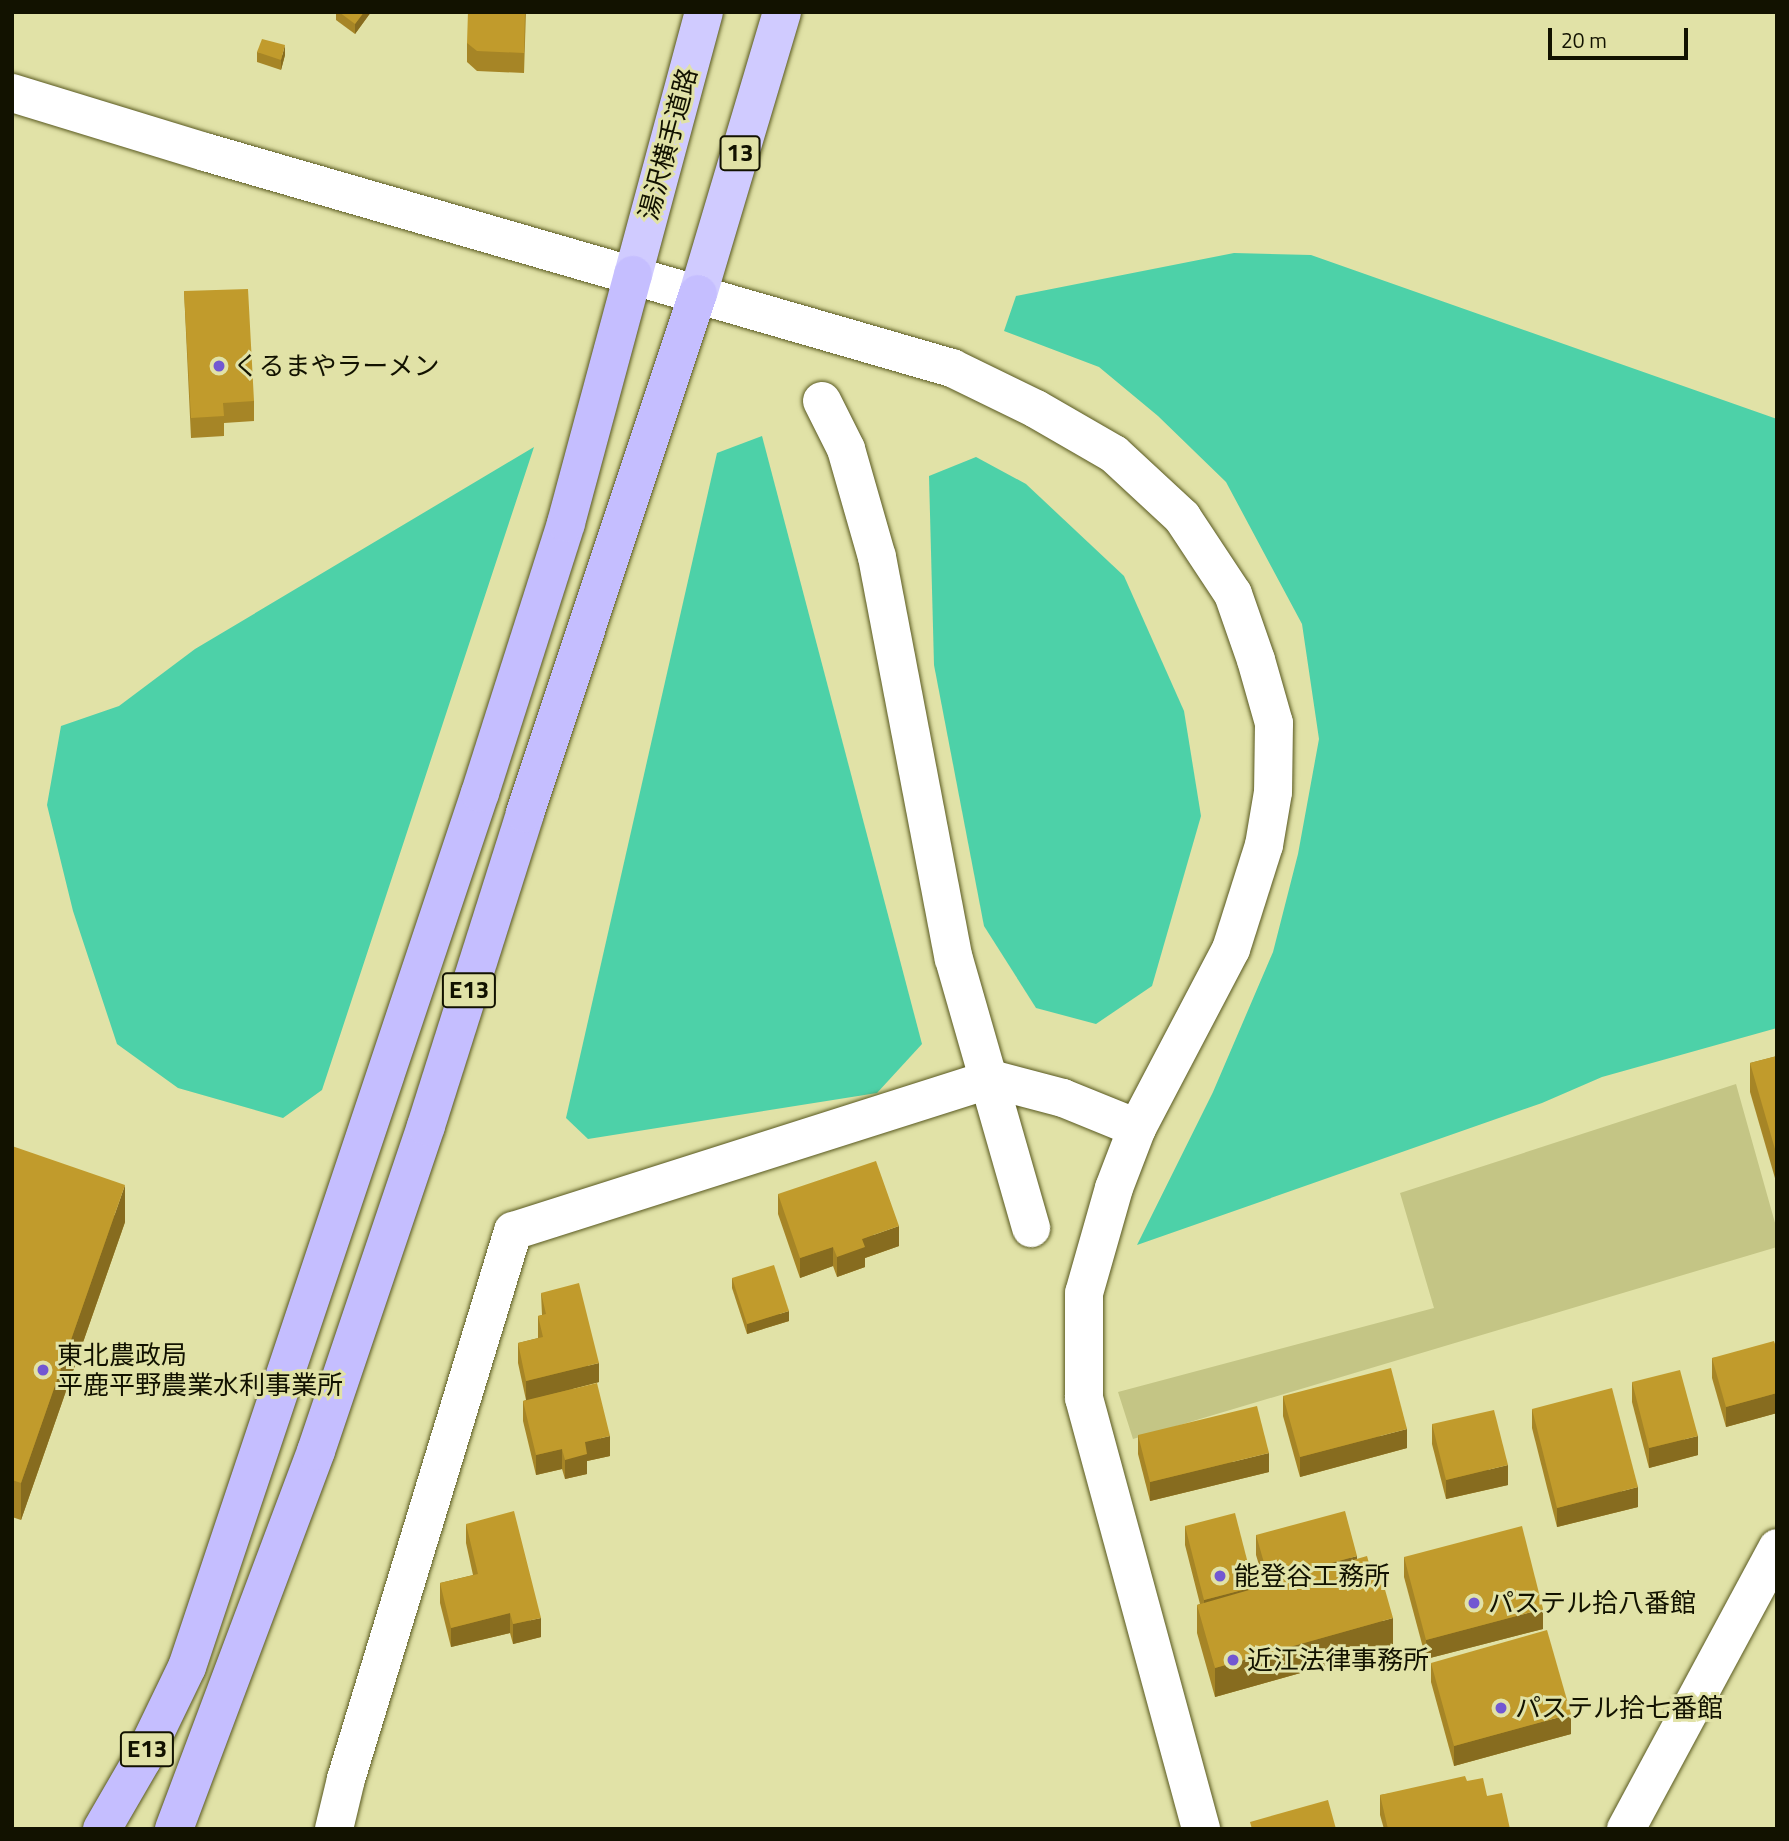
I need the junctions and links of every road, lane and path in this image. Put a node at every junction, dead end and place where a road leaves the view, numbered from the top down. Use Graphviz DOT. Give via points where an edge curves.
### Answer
graph roads {
  1 [pos="704,12"];
  2 [pos="782,12"];
  3 [pos="12,93"];
  4 [pos="633,275"];
  5 [pos="698,294"];
  6 [pos="822,401"];
  7 [pos="991,1079"];
  8 [pos="1137,1128"];
  9 [pos="1031,1228"];
  10 [pos="1777,1548"];
  11 [pos="103,1829"];
  12 [pos="174,1829"];
  13 [pos="334,1829"];
  14 [pos="1201,1829"];
  15 [pos="1626,1829"];
  1 -- 4 [label="highway, 湯沢横手道路"];
  2 -- 5 [label="highway, 13"];
  3 -- 4 [label="street"];
  4 -- 5 [label="street"];
  4 -- 11 [label="highway, E13" via="566,523 480,793 187,1667"];
  5 -- 8 [label="street" via="952,368 1036,409 1114,454 1182,517 1233,594 1274,723 1273,792 1264,845 1231,949"];
  5 -- 12 [label="highway, E13" via="316,1451"];
  6 -- 7 [label="street" via="846,449 877,557 954,959"];
  7 -- 8 [label="street" via="1063,1098"];
  7 -- 9 [label="street"];
  7 -- 13 [label="street" via="513,1231"];
  8 -- 14 [label="street" via="1114,1188 1084,1293 1084,1398"];
  10 -- 15 [label="street"];
}
